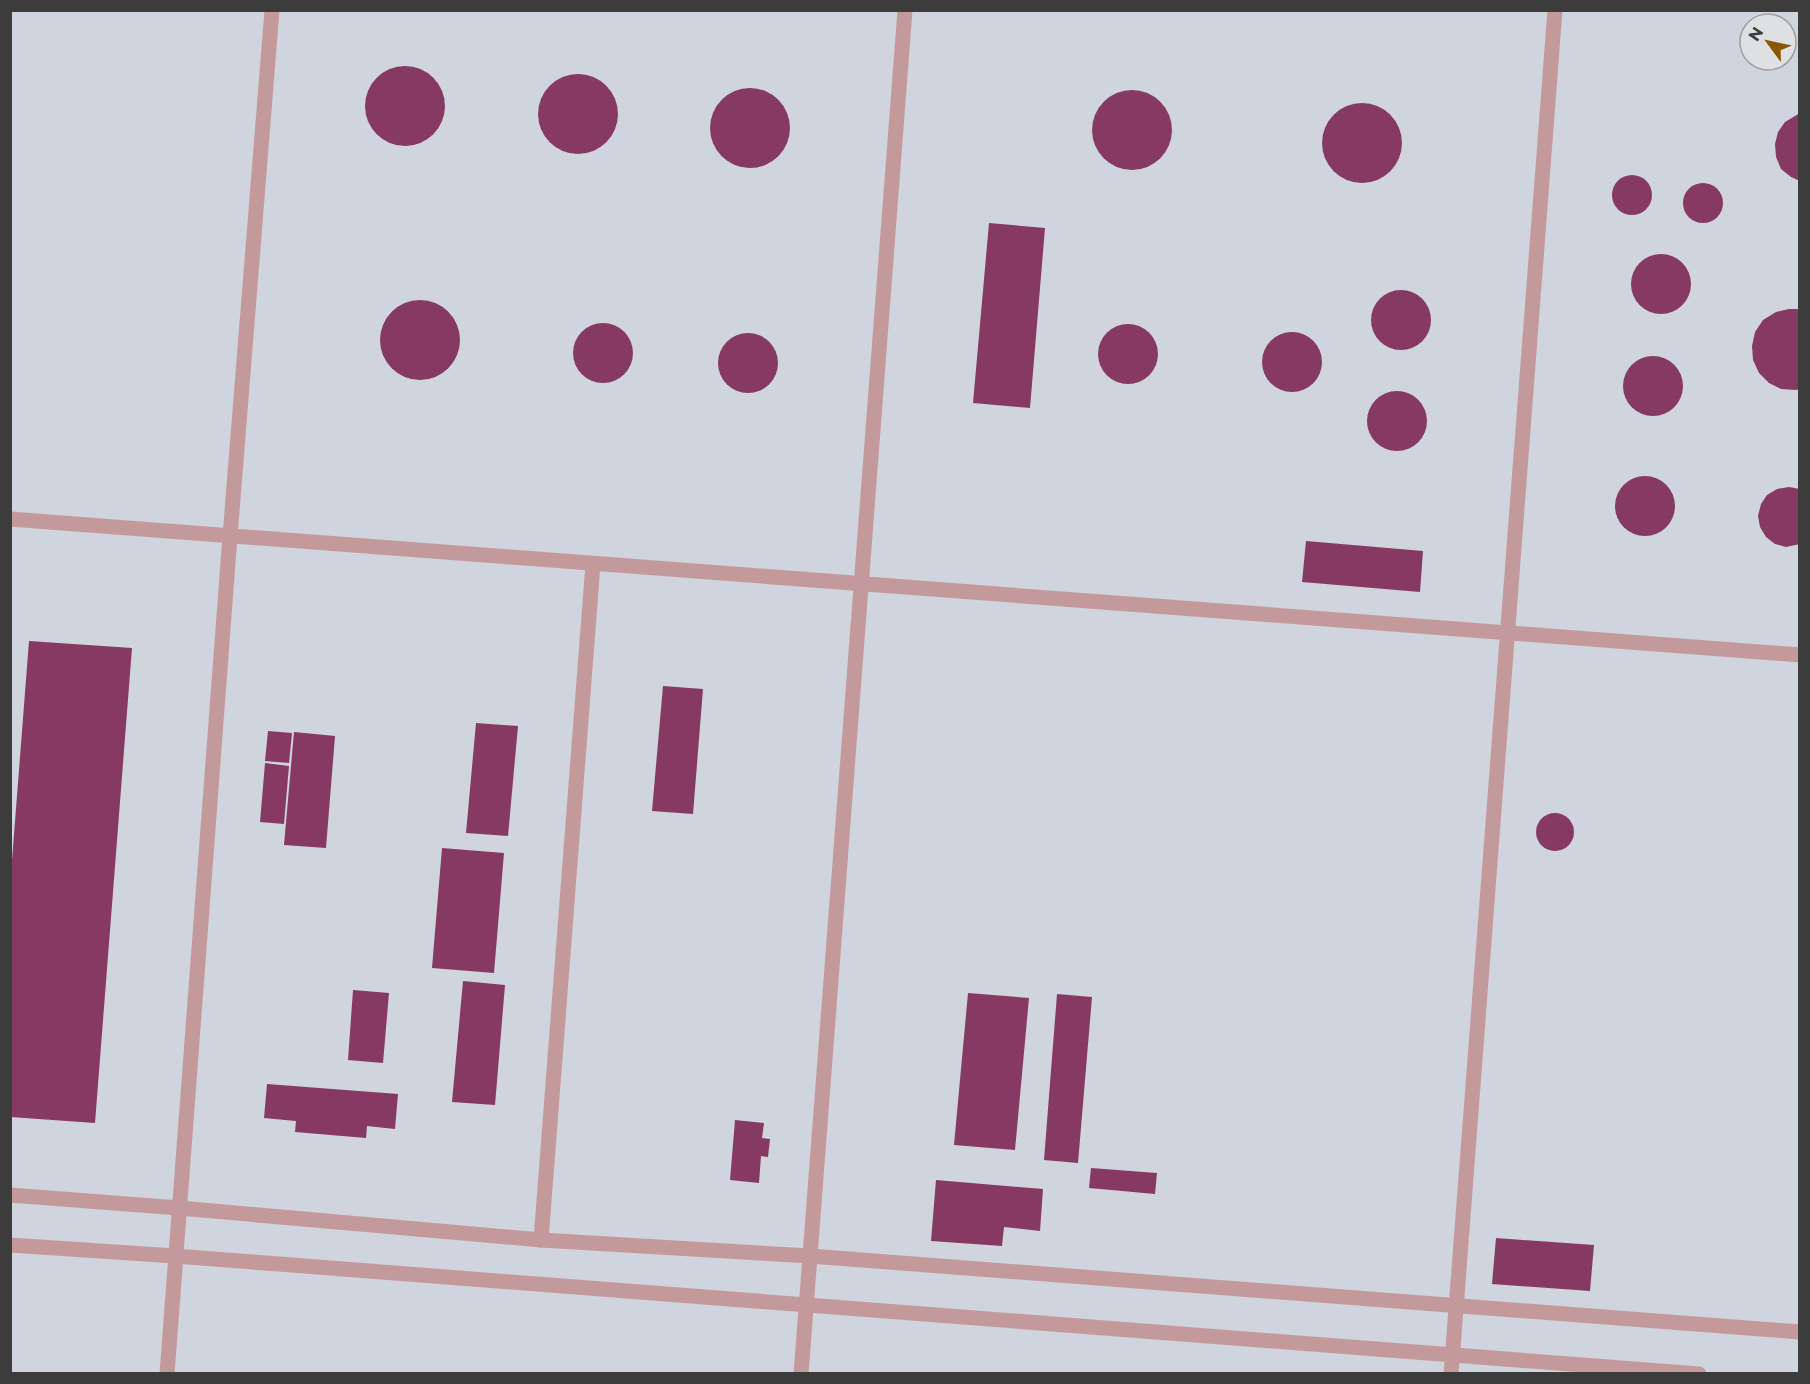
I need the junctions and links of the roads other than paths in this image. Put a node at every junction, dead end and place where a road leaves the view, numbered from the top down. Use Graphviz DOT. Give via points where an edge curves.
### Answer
graph roads {
  1 [pos="272,10"];
  2 [pos="905,10"];
  3 [pos="1555,10"];
  4 [pos="10,519"];
  5 [pos="230,536"];
  6 [pos="593,564"];
  7 [pos="861,584"];
  8 [pos="1508,633"];
  9 [pos="1800,655"];
  10 [pos="10,1195"];
  11 [pos="179,1208"];
  12 [pos="541,1240"];
  13 [pos="10,1245"];
  14 [pos="175,1256"];
  15 [pos="810,1256"];
  16 [pos="806,1305"];
  17 [pos="1456,1306"];
  18 [pos="1800,1332"];
  19 [pos="1453,1354"];
  20 [pos="166,1374"];
  21 [pos="801,1374"];
  22 [pos="1451,1374"];
  23 [pos="1699,1374"];
  1 -- 5 [label="lane"];
  2 -- 7 [label="lane"];
  3 -- 8 [label="lane"];
  4 -- 5 [label="lane"];
  5 -- 6 [label="lane"];
  5 -- 11 [label="lane"];
  6 -- 7 [label="lane"];
  6 -- 12 [label="lane"];
  7 -- 8 [label="lane"];
  7 -- 15 [label="lane"];
  8 -- 9 [label="lane"];
  8 -- 17 [label="lane"];
  10 -- 11 [label="lane"];
  11 -- 12 [label="lane"];
  11 -- 14 [label="lane"];
  12 -- 15 [label="lane"];
  13 -- 14 [label="lane"];
  14 -- 16 [label="lane"];
  14 -- 20 [label="lane"];
  15 -- 16 [label="lane"];
  15 -- 17 [label="lane"];
  16 -- 19 [label="lane"];
  16 -- 21 [label="lane"];
  17 -- 18 [label="lane"];
  17 -- 19 [label="lane"];
  19 -- 22 [label="lane"];
  19 -- 23 [label="lane"];
}
